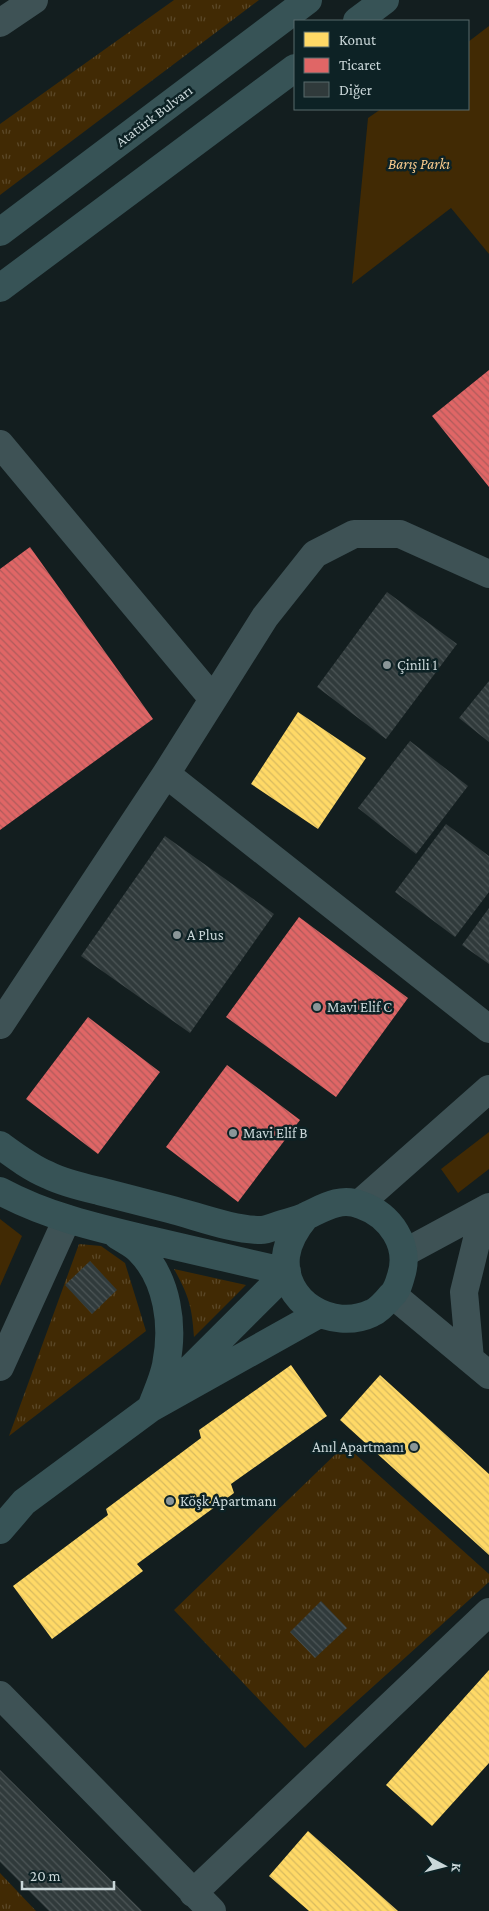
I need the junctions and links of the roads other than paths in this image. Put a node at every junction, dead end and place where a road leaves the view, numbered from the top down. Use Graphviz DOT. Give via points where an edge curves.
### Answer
graph roads {
  1 [pos="34,0"];
  2 [pos="308,0"];
  3 [pos="385,0"];
  4 [pos="358,20"];
  5 [pos="0,23"];
  6 [pos="294,69"];
  7 [pos="0,232"];
  8 [pos="0,288"];
  9 [pos="0,444"];
  10 [pos="489,574"];
  11 [pos="213,699"];
  12 [pos="166,774"];
  13 [pos="0,1025"];
  14 [pos="489,1029"];
  15 [pos="489,1089"];
  16 [pos="0,1145"];
  17 [pos="0,1191"];
  18 [pos="359,1204"];
  19 [pos="489,1207"];
  20 [pos="306,1216"];
  21 [pos="66,1219"];
  22 [pos="489,1221"];
  23 [pos="109,1231"];
  24 [pos="404,1254"];
  25 [pos="287,1272"];
  26 [pos="393,1295"];
  27 [pos="319,1314"];
  28 [pos="0,1367"];
  29 [pos="479,1367"];
  30 [pos="151,1408"];
  31 [pos="0,1530"];
  32 [pos="489,1612"];
  33 [pos="0,1695"];
  34 [pos="203,1902"];
  1 -- 5 [label="street"];
  2 -- 7 [label="main road, Atatürk Bulvarı"];
  3 -- 4 [label="main road"];
  6 -- 8 [label="main road"];
  9 -- 11 [label="street"];
  10 -- 11 [label="street" via="400,534 354,534 315,554 266,616"];
  11 -- 12 [label="street"];
  12 -- 13 [label="street"];
  12 -- 14 [label="street"];
  15 -- 18 [label="street"];
  16 -- 20 [label="main road" via="48,1176 236,1227 262,1230"];
  17 -- 21 [label="main road"];
  18 -- 20 [label="main road" via="341,1202 322,1206"];
  18 -- 24 [label="main road" via="376,1211 389,1222"];
  19 -- 24 [label="street"];
  20 -- 25 [label="main road" via="289,1242"];
  21 -- 23 [label="main road"];
  21 -- 28 [label="street"];
  22 -- 29 [label="street" via="477,1239 464,1292"];
  23 -- 25 [label="main road"];
  23 -- 30 [label="main road" via="138,1249 156,1270 166,1299 170,1336 166,1366"];
  24 -- 26 [label="main road" via="403,1270"];
  25 -- 27 [label="main road" via="293,1289 304,1304"];
  25 -- 30 [label="main road"];
  26 -- 27 [label="main road" via="373,1313 356,1319 337,1320"];
  26 -- 29 [label="street"];
  27 -- 30 [label="main road"];
  30 -- 31 [label="main road" via="24,1502"];
  32 -- 34 [label="street"];
  33 -- 34 [label="street"];
}
